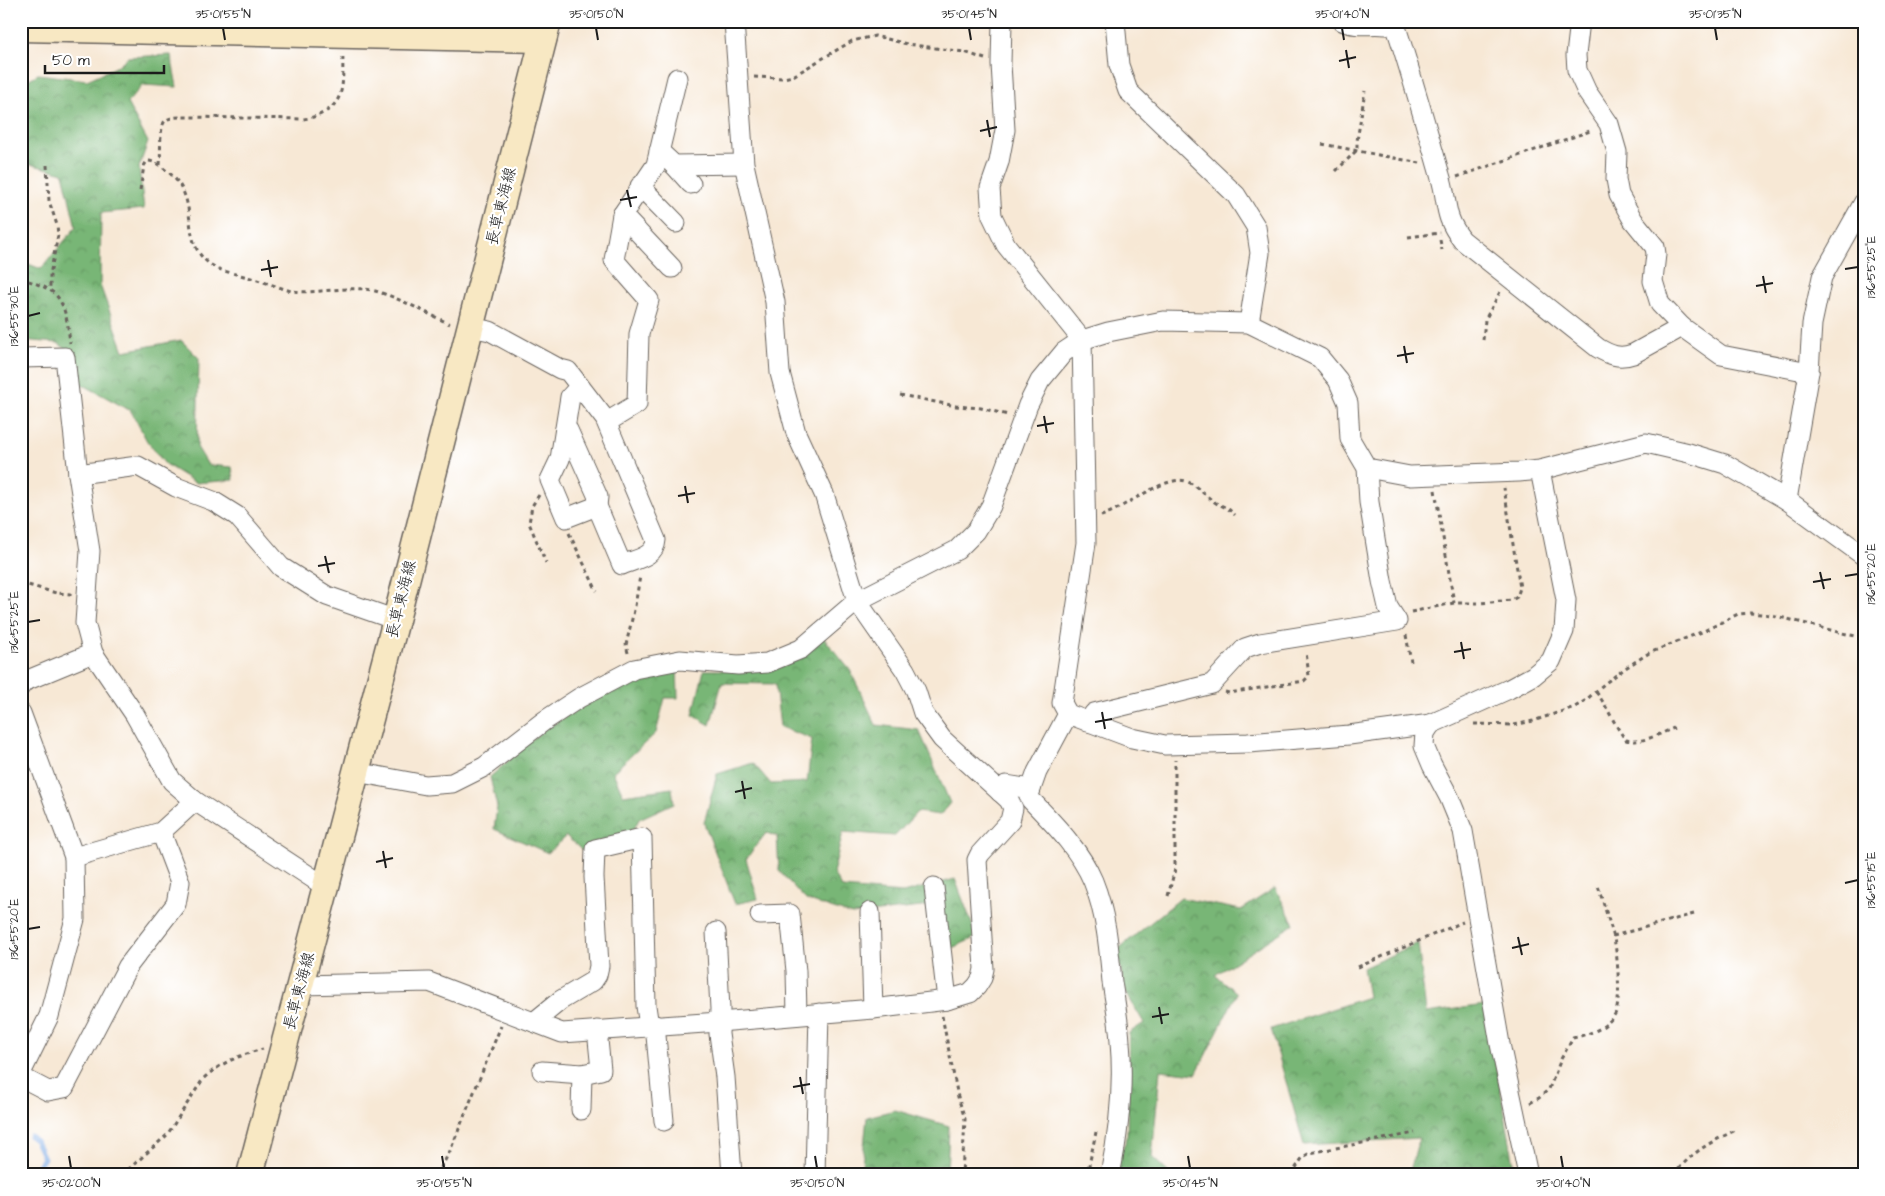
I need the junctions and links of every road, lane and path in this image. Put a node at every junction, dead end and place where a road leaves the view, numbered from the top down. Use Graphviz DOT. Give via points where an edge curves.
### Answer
graph roads {
  1 [pos="734,21"];
  2 [pos="1002,21"];
  3 [pos="1116,21"];
  4 [pos="1342,21"];
  5 [pos="1580,21"];
  6 [pos="1387,23"];
  7 [pos="21,28"];
  8 [pos="545,30"];
  9 [pos="345,35"];
  10 [pos="1001,64"];
  11 [pos="736,75"];
  12 [pos="677,78"];
  13 [pos="1365,91"];
  14 [pos="1609,124"];
  15 [pos="1322,144"];
  16 [pos="1357,150"];
  17 [pos="659,151"];
  18 [pos="744,164"];
  19 [pos="47,165"];
  20 [pos="160,165"];
  21 [pos="674,166"];
  22 [pos="1336,171"];
  23 [pos="1440,174"];
  24 [pos="691,184"];
  25 [pos="640,186"];
  26 [pos="140,190"];
  27 [pos="1864,202"];
  28 [pos="622,215"];
  29 [pos="676,223"];
  30 [pos="1453,228"];
  31 [pos="1408,237"];
  32 [pos="672,268"];
  33 [pos="1508,275"];
  34 [pos="21,278"];
  35 [pos="50,290"];
  36 [pos="1249,323"];
  37 [pos="1682,327"];
  38 [pos="470,329"];
  39 [pos="1082,340"];
  40 [pos="1483,340"];
  41 [pos="21,358"];
  42 [pos="65,358"];
  43 [pos="1809,372"];
  44 [pos="580,386"];
  45 [pos="900,395"];
  46 [pos="1023,418"];
  47 [pos="607,422"];
  48 [pos="565,429"];
  49 [pos="1367,468"];
  50 [pos="1540,470"];
  51 [pos="1502,472"];
  52 [pos="78,474"];
  53 [pos="1433,475"];
  54 [pos="550,480"];
  55 [pos="1787,500"];
  56 [pos="597,506"];
  57 [pos="1235,515"];
  58 [pos="1085,516"];
  59 [pos="566,518"];
  60 [pos="1864,556"];
  61 [pos="637,559"];
  62 [pos="546,564"];
  63 [pos="21,583"];
  64 [pos="596,591"];
  65 [pos="88,596"];
  66 [pos="857,601"];
  67 [pos="1454,603"];
  68 [pos="396,620"];
  69 [pos="1398,620"];
  70 [pos="1313,634"];
  71 [pos="1864,638"];
  72 [pos="93,653"];
  73 [pos="1411,662"];
  74 [pos="634,669"];
  75 [pos="1212,684"];
  76 [pos="21,686"];
  77 [pos="1596,692"];
  78 [pos="21,713"];
  79 [pos="1068,714"];
  80 [pos="1450,715"];
  81 [pos="1088,722"];
  82 [pos="1431,724"];
  83 [pos="1674,728"];
  84 [pos="1175,745"];
  85 [pos="356,772"];
  86 [pos="1031,789"];
  87 [pos="1000,792"];
  88 [pos="195,801"];
  89 [pos="161,832"];
  90 [pos="74,858"];
  91 [pos="326,886"];
  92 [pos="1598,886"];
  93 [pos="934,887"];
  94 [pos="1168,896"];
  95 [pos="870,912"];
  96 [pos="1694,914"];
  97 [pos="760,915"];
  98 [pos="1478,916"];
  99 [pos="716,932"];
  100 [pos="1613,936"];
  101 [pos="1358,966"];
  102 [pos="301,985"];
  103 [pos="943,1000"];
  104 [pos="874,1009"];
  105 [pos="507,1012"];
  106 [pos="819,1013"];
  107 [pos="797,1015"];
  108 [pos="534,1022"];
  109 [pos="719,1022"];
  110 [pos="652,1025"];
  111 [pos="597,1030"];
  112 [pos="282,1054"];
  113 [pos="542,1071"];
  114 [pos="21,1073"];
  115 [pos="582,1074"];
  116 [pos="21,1077"];
  117 [pos="580,1110"];
  118 [pos="1516,1110"];
  119 [pos="664,1121"];
  120 [pos="1736,1130"];
  121 [pos="1096,1132"];
  122 [pos="1416,1133"];
  123 [pos="122,1175"];
  124 [pos="250,1175"];
  125 [pos="437,1175"];
  126 [pos="732,1175"];
  127 [pos="815,1175"];
  128 [pos="962,1175"];
  129 [pos="1087,1175"];
  130 [pos="1110,1175"];
  131 [pos="1291,1175"];
  132 [pos="1528,1175"];
  133 [pos="1673,1175"];
  1 -- 11 [label="street"];
  2 -- 10 [label="street"];
  3 -- 36 [label="street" via="1119,65 1128,91 1236,195 1256,227 1260,253"];
  4 -- 6 [label="street" via="1352,26"];
  5 -- 14 [label="street" via="1577,70 1587,92"];
  6 -- 23 [label="street" via="1396,27"];
  7 -- 9 [label="main road"];
  8 -- 9 [label="main road"];
  8 -- 38 [label="main road, 長草東海線"];
  9 -- 20 [label="path" via="341,92 331,108 314,118 303,119 172,118 162,126"];
  10 -- 11 [label="path" via="964,52 875,36 852,42 788,77"];
  10 -- 39 [label="street" via="1005,130 990,188 992,216 1006,245"];
  11 -- 18 [label="street"];
  12 -- 17 [label="street"];
  13 -- 16 [label="path"];
  14 -- 23 [label="path"];
  14 -- 37 [label="street" via="1617,152 1619,194 1629,214 1655,247 1653,281 1660,304"];
  15 -- 16 [label="path"];
  16 -- 22 [label="path"];
  16 -- 23 [label="path"];
  17 -- 21 [label="street"];
  17 -- 25 [label="street" via="656,165"];
  18 -- 21 [label="street"];
  18 -- 66 [label="street" via="775,302 780,373 796,433 824,494"];
  19 -- 35 [label="path" via="49,201 58,235"];
  20 -- 26 [label="path" via="147,161"];
  20 -- 38 [label="path" via="180,185 190,211 193,242 214,268 303,293 355,289 378,291 455,327"];
  21 -- 24 [label="street"];
  23 -- 30 [label="street" via="1447,215"];
  25 -- 28 [label="street"];
  25 -- 29 [label="street"];
  27 -- 43 [label="street" via="1822,277 1812,324"];
  28 -- 32 [label="street"];
  28 -- 47 [label="street" via="614,260 649,300 640,334 637,404"];
  30 -- 31 [label="path"];
  30 -- 33 [label="street" via="1462,240"];
  33 -- 37 [label="street" via="1598,348 1613,356 1633,354"];
  33 -- 40 [label="path" via="1485,320"];
  34 -- 35 [label="path"];
  35 -- 42 [label="path" via="59,300 68,332 71,354"];
  36 -- 39 [label="street" via="1163,321"];
  36 -- 49 [label="street" via="1320,358 1338,380 1348,403 1350,439"];
  37 -- 43 [label="street" via="1721,355"];
  38 -- 44 [label="street" via="490,331 560,369 568,370"];
  38 -- 68 [label="main road, 長草東海線"];
  39 -- 46 [label="street" via="1064,352 1040,381"];
  39 -- 58 [label="street"];
  41 -- 42 [label="street"];
  42 -- 52 [label="street"];
  43 -- 55 [label="street"];
  44 -- 47 [label="street"];
  44 -- 48 [label="street" via="570,397"];
  45 -- 46 [label="path"];
  46 -- 66 [label="street" via="990,506 976,531 957,550"];
  47 -- 61 [label="street" via="656,540 652,553"];
  48 -- 54 [label="street" via="560,459"];
  48 -- 56 [label="street" via="598,497"];
  49 -- 53 [label="street" via="1410,476"];
  49 -- 69 [label="street" via="1382,581 1388,607"];
  50 -- 51 [label="street"];
  50 -- 55 [label="street" via="1646,443 1725,464"];
  50 -- 80 [label="street" via="1566,600 1564,631 1551,661 1533,676"];
  51 -- 53 [label="street"];
  51 -- 67 [label="path" via="1520,588 1517,597 1512,600"];
  52 -- 65 [label="street" via="90,551"];
  52 -- 68 [label="street" via="138,466 176,487 213,501 237,516 281,567 327,596"];
  53 -- 67 [label="path"];
  54 -- 59 [label="street"];
  54 -- 62 [label="path" via="532,506 529,523"];
  55 -- 60 [label="street"];
  56 -- 59 [label="street"];
  56 -- 61 [label="street" via="622,564"];
  57 -- 58 [label="path" via="1195,485 1179,480 1157,487 1110,513"];
  58 -- 79 [label="street" via="1086,543 1062,702"];
  59 -- 64 [label="path" via="565,525"];
  61 -- 74 [label="path" via="641,569 626,645"];
  63 -- 65 [label="path" via="56,593"];
  65 -- 72 [label="street" via="85,623"];
  66 -- 74 [label="street" via="800,649 767,662 738,665 680,660"];
  66 -- 87 [label="street" via="905,670 923,713 942,739"];
  67 -- 69 [label="path" via="1405,613"];
  68 -- 85 [label="main road, 長草東海線"];
  69 -- 70 [label="street"];
  69 -- 73 [label="path" via="1403,621"];
  70 -- 75 [label="street" via="1246,648"];
  70 -- 75 [label="path" via="1307,643 1309,676 1304,681 1229,693"];
  71 -- 77 [label="path" via="1772,615 1738,614 1649,653"];
  72 -- 76 [label="street" via="23,682"];
  72 -- 88 [label="street" via="136,715 172,780"];
  74 -- 85 [label="street" via="579,698 484,767 452,783 426,785"];
  75 -- 81 [label="street" via="1094,713"];
  77 -- 80 [label="path" via="1575,707 1514,725 1464,724"];
  77 -- 83 [label="path" via="1626,740 1644,740"];
  78 -- 90 [label="street"];
  79 -- 81 [label="street"];
  79 -- 86 [label="street"];
  80 -- 82 [label="street"];
  81 -- 84 [label="street" via="1132,738"];
  82 -- 84 [label="street" via="1349,735"];
  82 -- 98 [label="street" via="1425,733 1424,746 1463,831"];
  84 -- 94 [label="path" via="1174,869"];
  85 -- 91 [label="main road, 長草東海線"];
  86 -- 87 [label="street" via="1006,785"];
  86 -- 130 [label="street" via="1031,800 1055,824 1084,863 1106,925 1122,1083"];
  87 -- 103 [label="street" via="1009,800 1013,815 977,860 982,978 970,993"];
  88 -- 89 [label="street"];
  88 -- 91 [label="street"];
  89 -- 90 [label="street"];
  89 -- 116 [label="street" via="180,882 176,904 128,966 64,1088 48,1091"];
  90 -- 114 [label="street" via="75,919 49,1016"];
  91 -- 102 [label="main road, 長草東海線"];
  92 -- 100 [label="path"];
  93 -- 103 [label="street"];
  95 -- 104 [label="street"];
  96 -- 100 [label="path"];
  97 -- 107 [label="street" via="790,914"];
  98 -- 101 [label="path"];
  98 -- 118 [label="street" via="1500,1044"];
  99 -- 109 [label="street"];
  100 -- 118 [label="path" via="1619,1001 1615,1013 1607,1024 1573,1038 1549,1089"];
  102 -- 105 [label="street" via="429,982"];
  102 -- 112 [label="main road, 長草東海線"];
  103 -- 104 [label="street"];
  103 -- 128 [label="path" via="958,1097 965,1119"];
  104 -- 106 [label="street"];
  105 -- 108 [label="street"];
  105 -- 125 [label="path"];
  106 -- 107 [label="street"];
  106 -- 127 [label="street"];
  107 -- 109 [label="street"];
  108 -- 110 [label="street" via="597,975 595,849 642,838 646,1006"];
  108 -- 111 [label="street" via="562,1033"];
  109 -- 110 [label="street"];
  109 -- 126 [label="street"];
  110 -- 111 [label="street"];
  110 -- 119 [label="street"];
  111 -- 115 [label="street" via="602,1070"];
  112 -- 123 [label="path" via="264,1048 210,1072 202,1079 167,1135"];
  112 -- 124 [label="main road, 長草東海線"];
  113 -- 115 [label="street"];
  115 -- 117 [label="street"];
  118 -- 132 [label="street"];
  120 -- 133 [label="path" via="1692,1154"];
  121 -- 129 [label="path"];
  122 -- 131 [label="path" via="1310,1153 1303,1157"];
}
